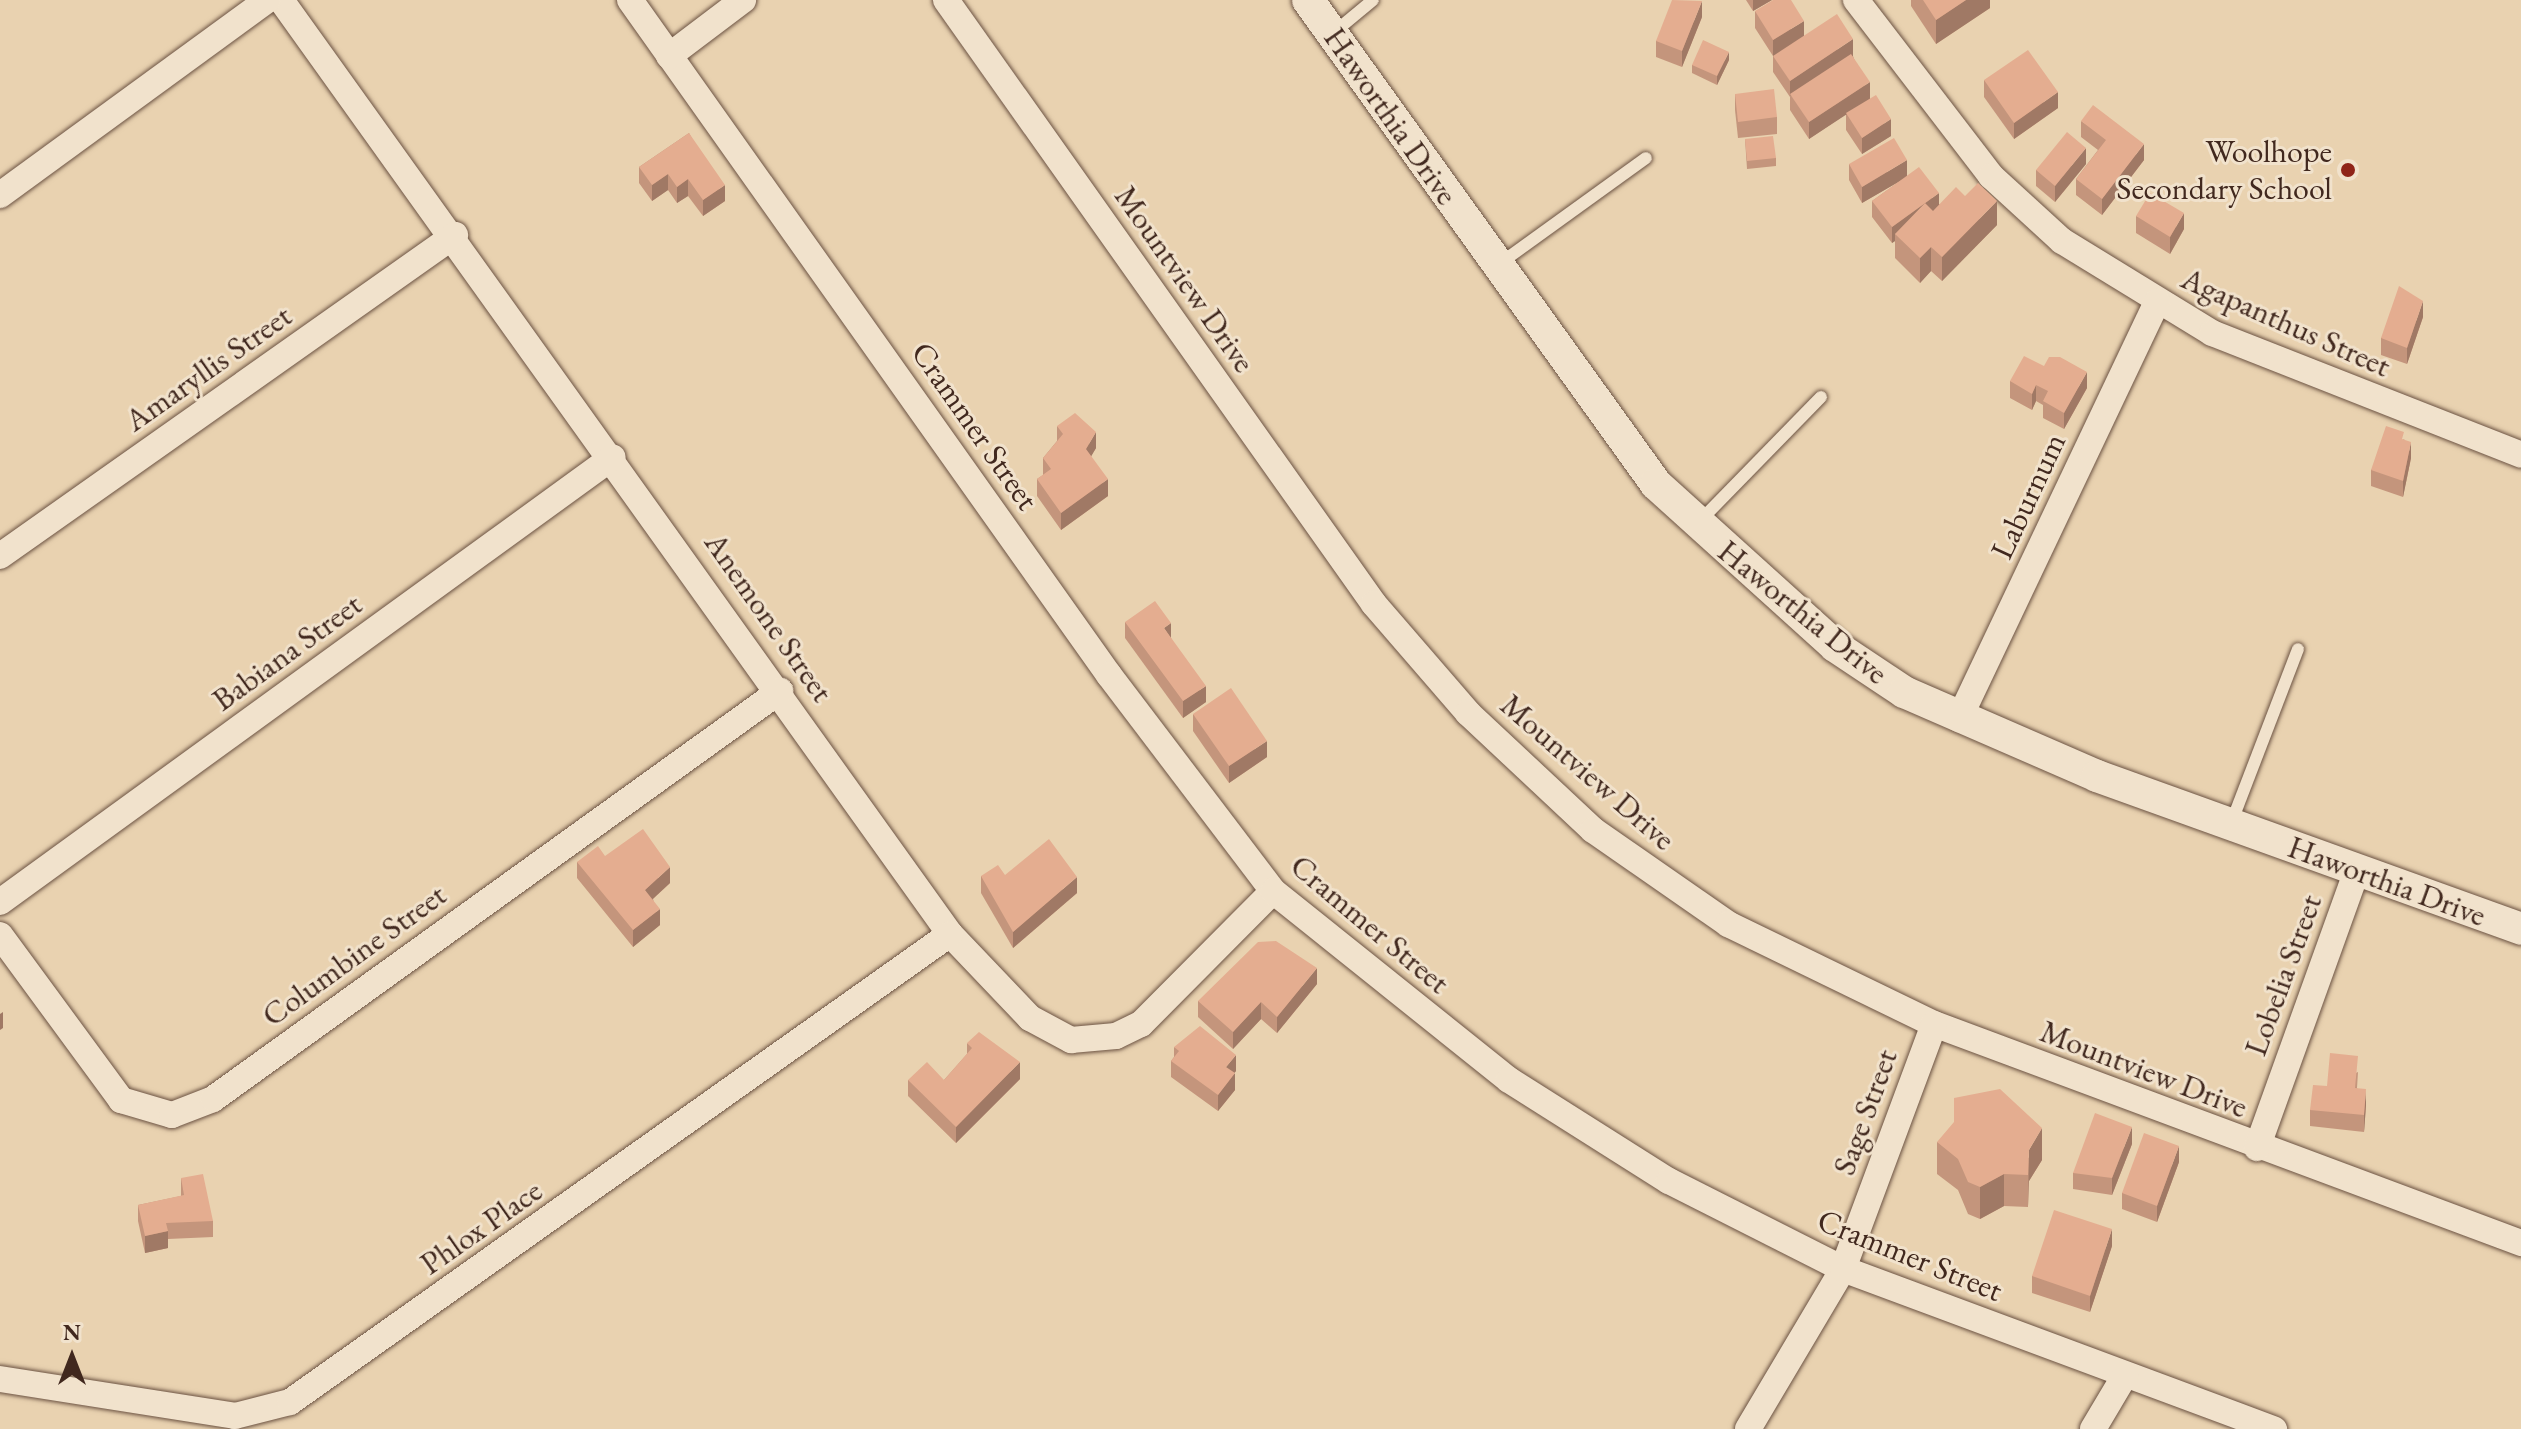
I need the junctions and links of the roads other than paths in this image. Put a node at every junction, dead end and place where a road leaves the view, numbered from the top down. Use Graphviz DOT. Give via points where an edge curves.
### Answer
graph roads {
  1 [pos="267,0"];
  2 [pos="281,0"];
  3 [pos="630,0"];
  4 [pos="743,0"];
  5 [pos="946,0"];
  6 [pos="1308,0"];
  7 [pos="1373,0"];
  8 [pos="1856,0"];
  9 [pos="1332,34"];
  10 [pos="669,56"];
  11 [pos="1646,158"];
  12 [pos="0,195"];
  13 [pos="455,235"];
  14 [pos="1497,266"];
  15 [pos="2157,302"];
  16 [pos="1821,397"];
  17 [pos="2521,455"];
  18 [pos="613,457"];
  19 [pos="1696,525"];
  20 [pos="0,556"];
  21 [pos="2298,649"];
  22 [pos="780,691"];
  23 [pos="1959,719"];
  24 [pos="2231,824"];
  25 [pos="2357,870"];
  26 [pos="1273,891"];
  27 [pos="0,902"];
  28 [pos="2521,928"];
  29 [pos="950,934"];
  30 [pos="0,935"];
  31 [pos="1934,1024"];
  32 [pos="2257,1148"];
  33 [pos="2521,1243"];
  34 [pos="1843,1269"];
  35 [pos="2125,1375"];
  36 [pos="0,1379"];
  37 [pos="1748,1429"];
  38 [pos="2093,1429"];
  39 [pos="2274,1429"];
  1 -- 12 [label="street"];
  2 -- 13 [label="street, Anemone Street"];
  3 -- 10 [label="street, Crammer Street"];
  4 -- 10 [label="street"];
  5 -- 31 [label="street, Mountview Drive" via="1374,604 1468,713 1593,830 1668,886 1728,924"];
  6 -- 9 [label="street, Haworthia Drive"];
  7 -- 9 [label="lane"];
  8 -- 15 [label="street, Agapanthus Street" via="1991,176 2062,241"];
  9 -- 14 [label="street, Haworthia Drive"];
  10 -- 26 [label="street, Crammer Street" via="1118,687"];
  11 -- 14 [label="lane"];
  13 -- 18 [label="street, Anemone Street"];
  13 -- 20 [label="street, Amaryllis Street"];
  14 -- 19 [label="street, Haworthia Drive" via="1607,420"];
  15 -- 17 [label="street, Agapanthus Street" via="2288,366"];
  15 -- 23 [label="street, Laburnum"];
  16 -- 19 [label="lane"];
  18 -- 22 [label="street, Anemone Street"];
  18 -- 27 [label="street, Babiana Street"];
  19 -- 23 [label="street, Haworthia Drive" via="1835,646"];
  21 -- 24 [label="lane"];
  22 -- 29 [label="street, Anemone Street"];
  22 -- 30 [label="street, Columbine Street" via="213,1099 172,1115 121,1100"];
  23 -- 24 [label="street, Haworthia Drive"];
  24 -- 25 [label="street, Haworthia Drive"];
  25 -- 28 [label="street, Haworthia Drive"];
  25 -- 32 [label="street, Lobelia Street"];
  26 -- 29 [label="street, Anemone Street" via="1141,1024 1090,1040 1041,1027"];
  26 -- 34 [label="street, Crammer Street" via="1509,1080 1669,1181"];
  29 -- 36 [label="street, Phlox Place" via="290,1402 235,1416"];
  31 -- 32 [label="street, Mountview Drive"];
  31 -- 34 [label="street, Sage Street"];
  32 -- 33 [label="street, Mountview Drive"];
  34 -- 35 [label="street, Crammer Street"];
  34 -- 37 [label="street, Sage Street"];
  35 -- 38 [label="street"];
  35 -- 39 [label="street, Crammer Street"];
}
